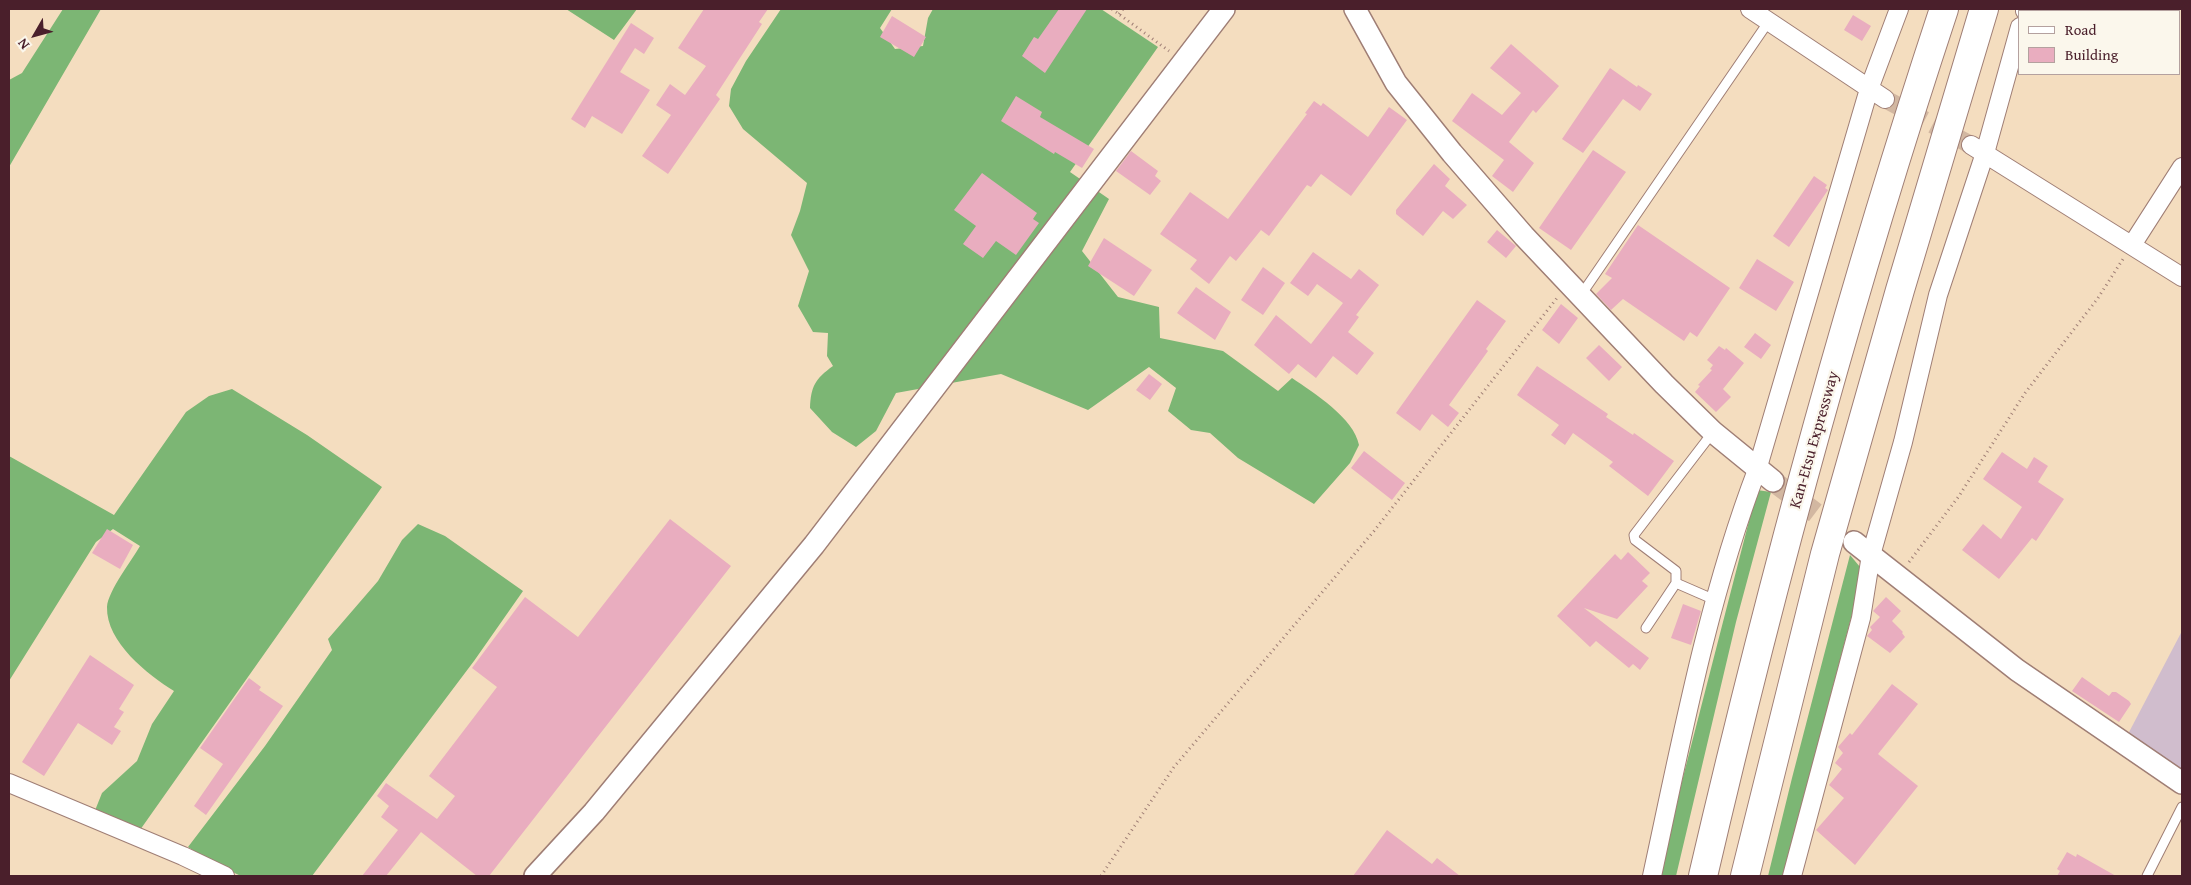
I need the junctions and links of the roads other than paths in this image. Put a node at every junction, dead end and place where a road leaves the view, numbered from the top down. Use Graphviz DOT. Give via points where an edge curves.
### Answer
graph roads {
  1 [pos="1224,9"];
  2 [pos="1355,9"];
  3 [pos="1750,9"];
  4 [pos="1899,9"];
  5 [pos="1944,9"];
  6 [pos="1984,9"];
  7 [pos="1769,21"];
  8 [pos="2018,33"];
  9 [pos="1869,89"];
  10 [pos="1885,99"];
  11 [pos="1978,149"];
  12 [pos="2182,167"];
  13 [pos="2132,245"];
  14 [pos="2182,277"];
  15 [pos="1574,290"];
  16 [pos="1713,432"];
  17 [pos="1765,476"];
  18 [pos="1854,542"];
  19 [pos="1872,555"];
  20 [pos="1676,583"];
  21 [pos="1715,600"];
  22 [pos="1646,628"];
  23 [pos="9,783"];
  24 [pos="2182,783"];
  25 [pos="2182,808"];
  26 [pos="225,876"];
  27 [pos="535,876"];
  28 [pos="1652,876"];
  29 [pos="1703,876"];
  30 [pos="1745,876"];
  31 [pos="1792,876"];
  32 [pos="2146,876"];
  1 -- 27 [label="street" via="814,545 594,812"];
  2 -- 15 [label="street" via="1396,83 1452,153"];
  3 -- 7 [label="street"];
  4 -- 9 [label="street"];
  5 -- 29 [label="highway, Kan-Etsu Expressway" via="1862,274 1788,534"];
  6 -- 30 [label="highway" via="1825,554"];
  7 -- 9 [label="street"];
  7 -- 15 [label="lane"];
  8 -- 11 [label="street"];
  9 -- 10 [label="street"];
  9 -- 17 [label="street"];
  11 -- 13 [label="street"];
  11 -- 19 [label="street"];
  12 -- 13 [label="street"];
  13 -- 14 [label="street"];
  15 -- 16 [label="street"];
  16 -- 17 [label="street"];
  16 -- 20 [label="lane" via="1634,535 1635,540 1676,571"];
  17 -- 21 [label="street" via="1743,506"];
  18 -- 19 [label="street"];
  19 -- 24 [label="street" via="2017,670"];
  19 -- 31 [label="street" via="1861,618"];
  20 -- 21 [label="lane"];
  20 -- 22 [label="lane"];
  21 -- 28 [label="street"];
  23 -- 26 [label="street"];
  25 -- 32 [label="lane"];
}
